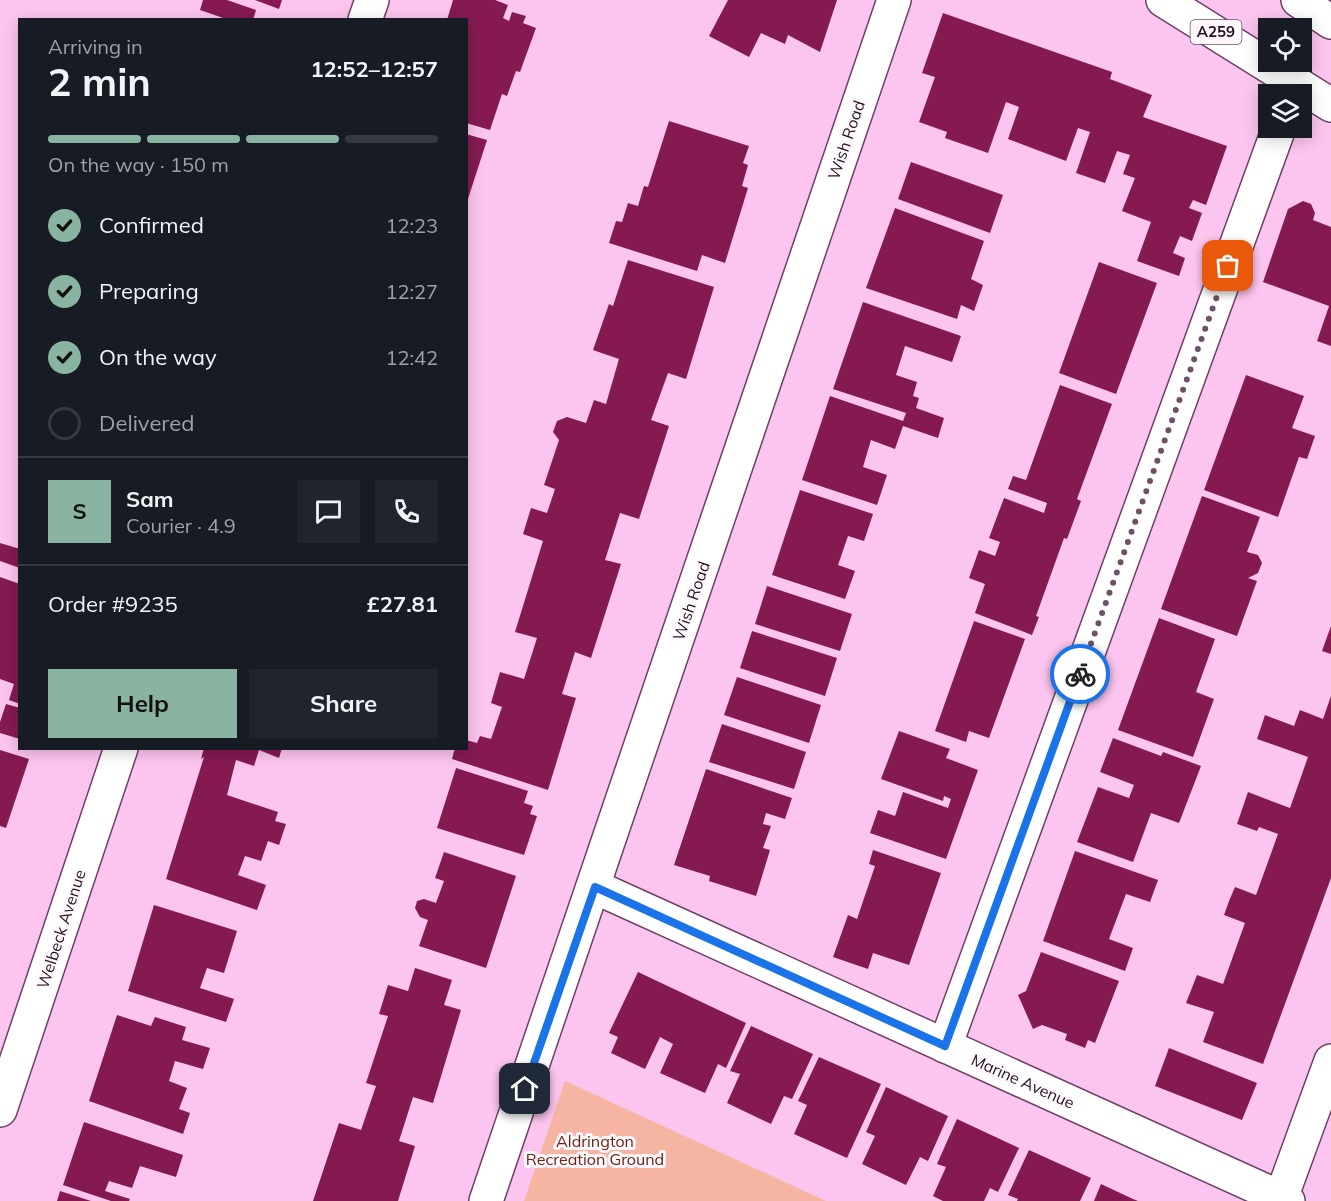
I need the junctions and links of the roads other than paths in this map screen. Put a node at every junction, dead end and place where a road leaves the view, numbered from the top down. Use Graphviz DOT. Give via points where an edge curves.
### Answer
graph roads {
  1 [pos="372,0"];
  2 [pos="894,0"];
  3 [pos="1163,0"];
  4 [pos="1298,0"];
  5 [pos="366,18"];
  6 [pos="1331,22"];
  7 [pos="1291,84"];
  8 [pos="1312,96"];
  9 [pos="1331,105"];
  10 [pos="1275,138"];
  11 [pos="120,750"];
  12 [pos="595,887"];
  13 [pos="945,1046"];
  14 [pos="1331,1061"];
  15 [pos="0,1110"];
  16 [pos="1285,1199"];
  17 [pos="486,1201"];
  1 -- 5 [label="street"];
  2 -- 12 [label="street, Wish Road"];
  3 -- 7 [label="street, A259"];
  4 -- 6 [label="street"];
  8 -- 9 [label="street, A259"];
  10 -- 13 [label="street"];
  11 -- 15 [label="street, Welbeck Avenue"];
  12 -- 13 [label="street, Marine Avenue"];
  12 -- 17 [label="street, Wish Road"];
  13 -- 16 [label="street, Marine Avenue"];
  14 -- 16 [label="street"];
}
